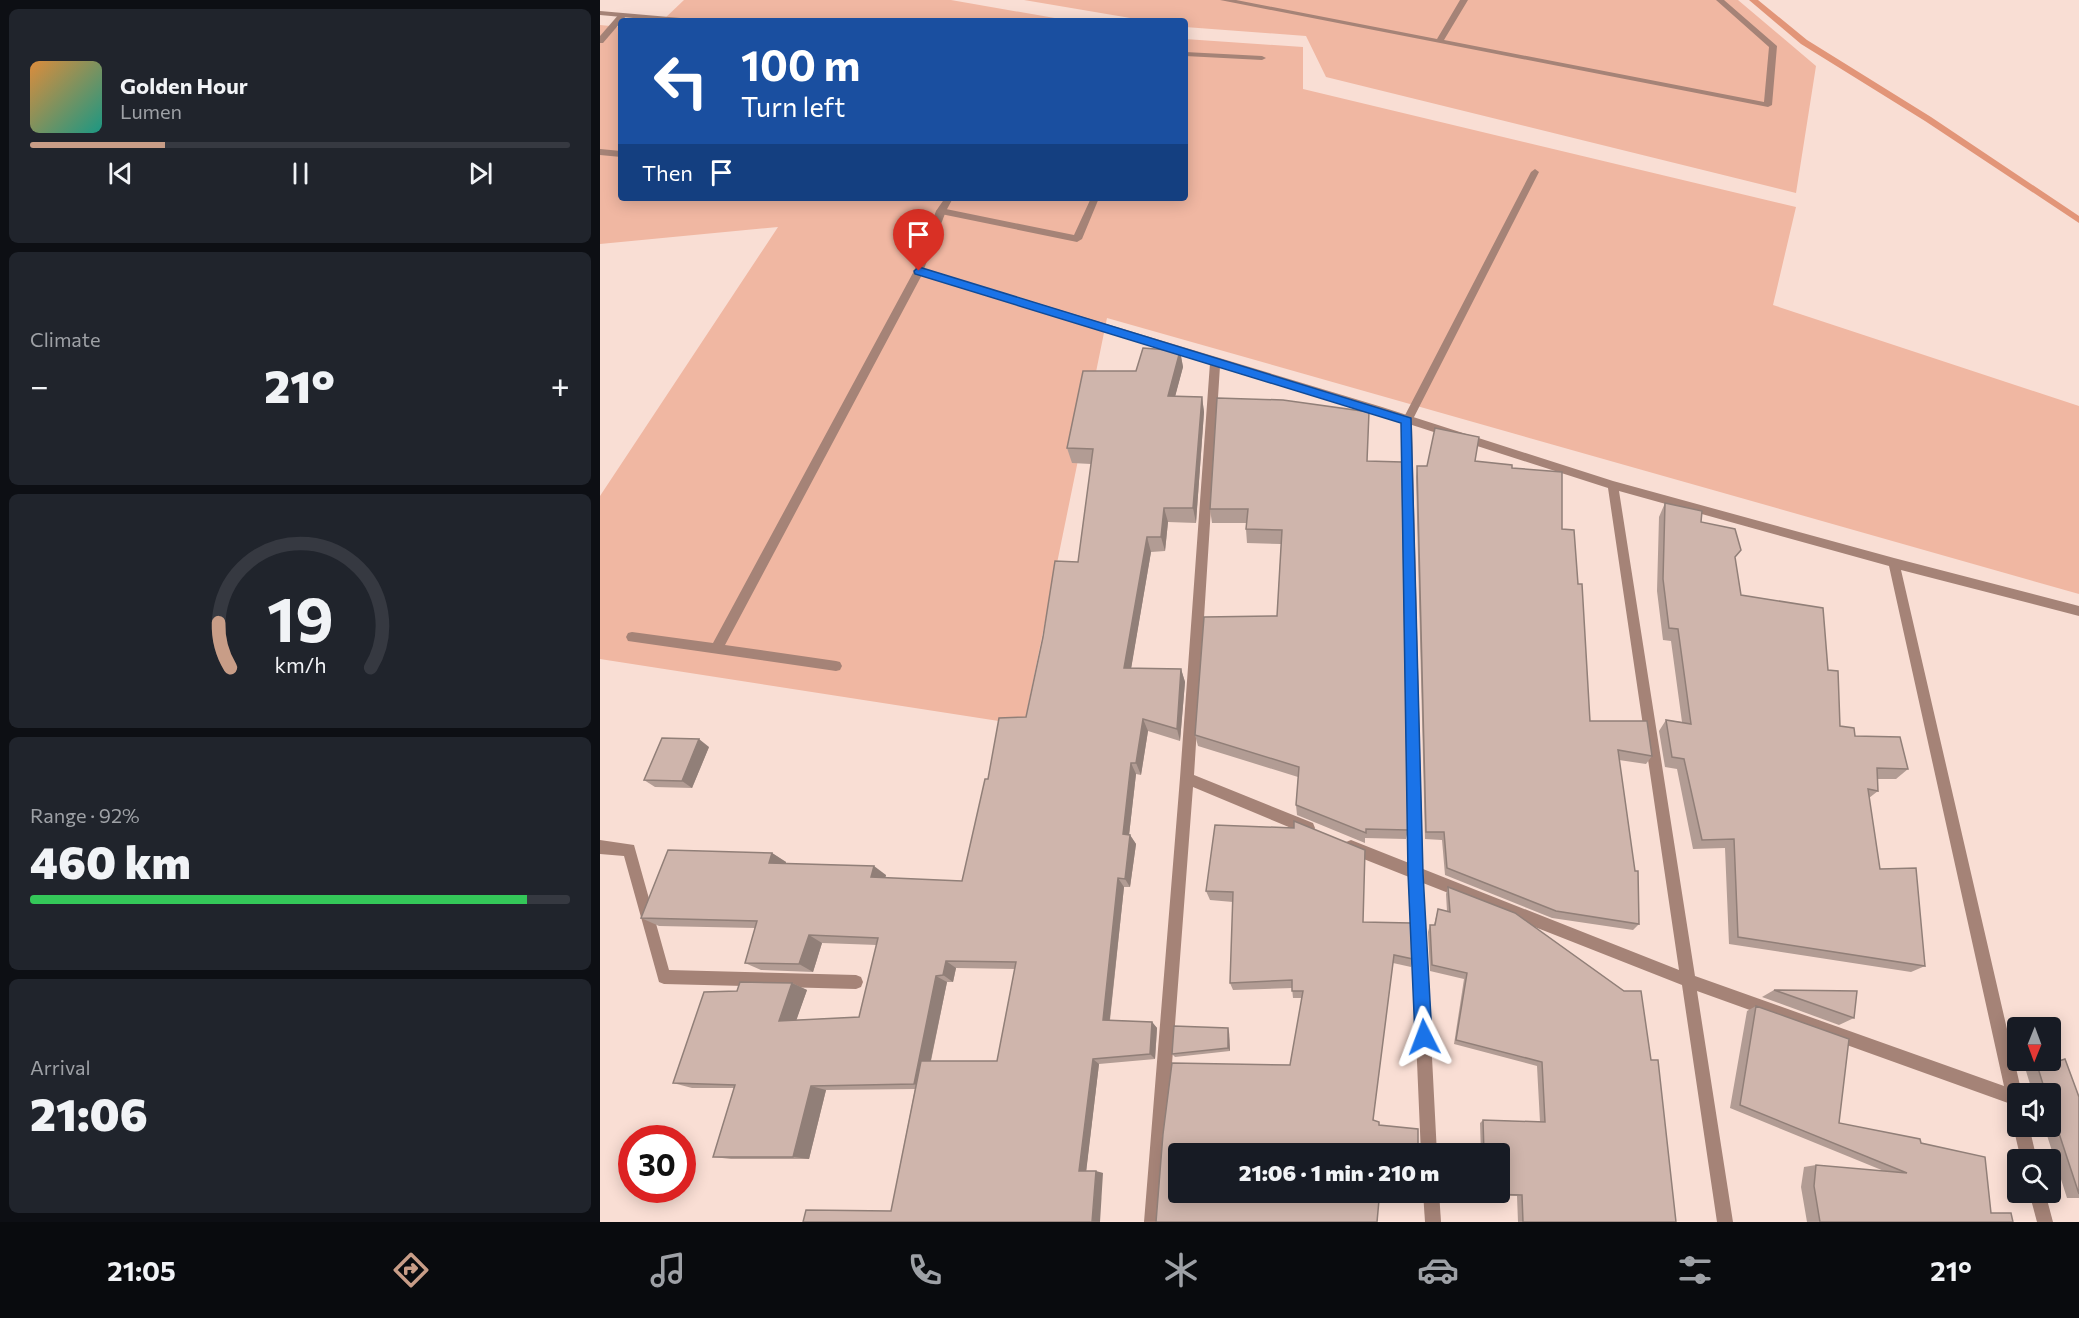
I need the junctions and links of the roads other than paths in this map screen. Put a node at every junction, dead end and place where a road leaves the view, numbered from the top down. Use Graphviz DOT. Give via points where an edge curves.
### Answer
graph roads {
  1 [pos="1224,0"];
  2 [pos="1464,0"];
  3 [pos="1720,0"];
  4 [pos="600,13"];
  5 [pos="623,15"];
  6 [pos="620,18"];
  7 [pos="658,18"];
  8 [pos="618,21"];
  9 [pos="600,41"];
  10 [pos="1439,42"];
  11 [pos="1188,54"];
  12 [pos="1263,58"];
  13 [pos="600,152"];
  14 [pos="618,154"];
  15 [pos="1535,172"];
  16 [pos="946,201"];
  17 [pos="1094,201"];
  18 [pos="941,211"];
  19 [pos="919,271"];
  20 [pos="1215,361"];
  21 [pos="1407,421"];
  22 [pos="1613,485"];
  23 [pos="1894,563"];
  24 [pos="2079,611"];
  25 [pos="632,637"];
  26 [pos="716,649"];
  27 [pos="836,666"];
  28 [pos="1187,778"];
  29 [pos="1318,832"];
  30 [pos="1339,842"];
  31 [pos="600,847"];
  32 [pos="1416,873"];
  33 [pos="1689,981"];
  34 [pos="856,982"];
  35 [pos="2011,1083"];
  36 [pos="2007,1095"];
  37 [pos="1428,1143"];
  38 [pos="1431,1203"];
  39 [pos="2040,1203"];
  40 [pos="1152,1222"];
  41 [pos="1432,1222"];
  42 [pos="1725,1222"];
  43 [pos="2045,1222"];
  1 -- 10 [label="street"];
  2 -- 10 [label="street"];
  3 -- 10 [label="street" via="1773,46 1768,105"];
  4 -- 5 [label="street"];
  5 -- 6 [label="street"];
  5 -- 7 [label="street"];
  8 -- 9 [label="street"];
  11 -- 12 [label="street"];
  13 -- 14 [label="street"];
  15 -- 21 [label="street"];
  16 -- 18 [label="street"];
  17 -- 18 [label="street" via="1077,239"];
  18 -- 19 [label="street"];
  19 -- 20 [label="street"];
  19 -- 26 [label="street"];
  20 -- 21 [label="street"];
  20 -- 28 [label="street"];
  21 -- 22 [label="street"];
  21 -- 32 [label="street"];
  22 -- 23 [label="street"];
  22 -- 33 [label="street"];
  23 -- 24 [label="street"];
  23 -- 35 [label="street"];
  25 -- 26 [label="street"];
  26 -- 27 [label="street"];
  28 -- 29 [label="street"];
  28 -- 40 [label="street"];
  30 -- 32 [label="street"];
  31 -- 34 [label="street" via="629,850 664,977"];
  32 -- 33 [label="street"];
  32 -- 37 [label="street"];
  33 -- 36 [label="street"];
  33 -- 42 [label="street"];
  38 -- 41 [label="street"];
  39 -- 43 [label="street"];
}
